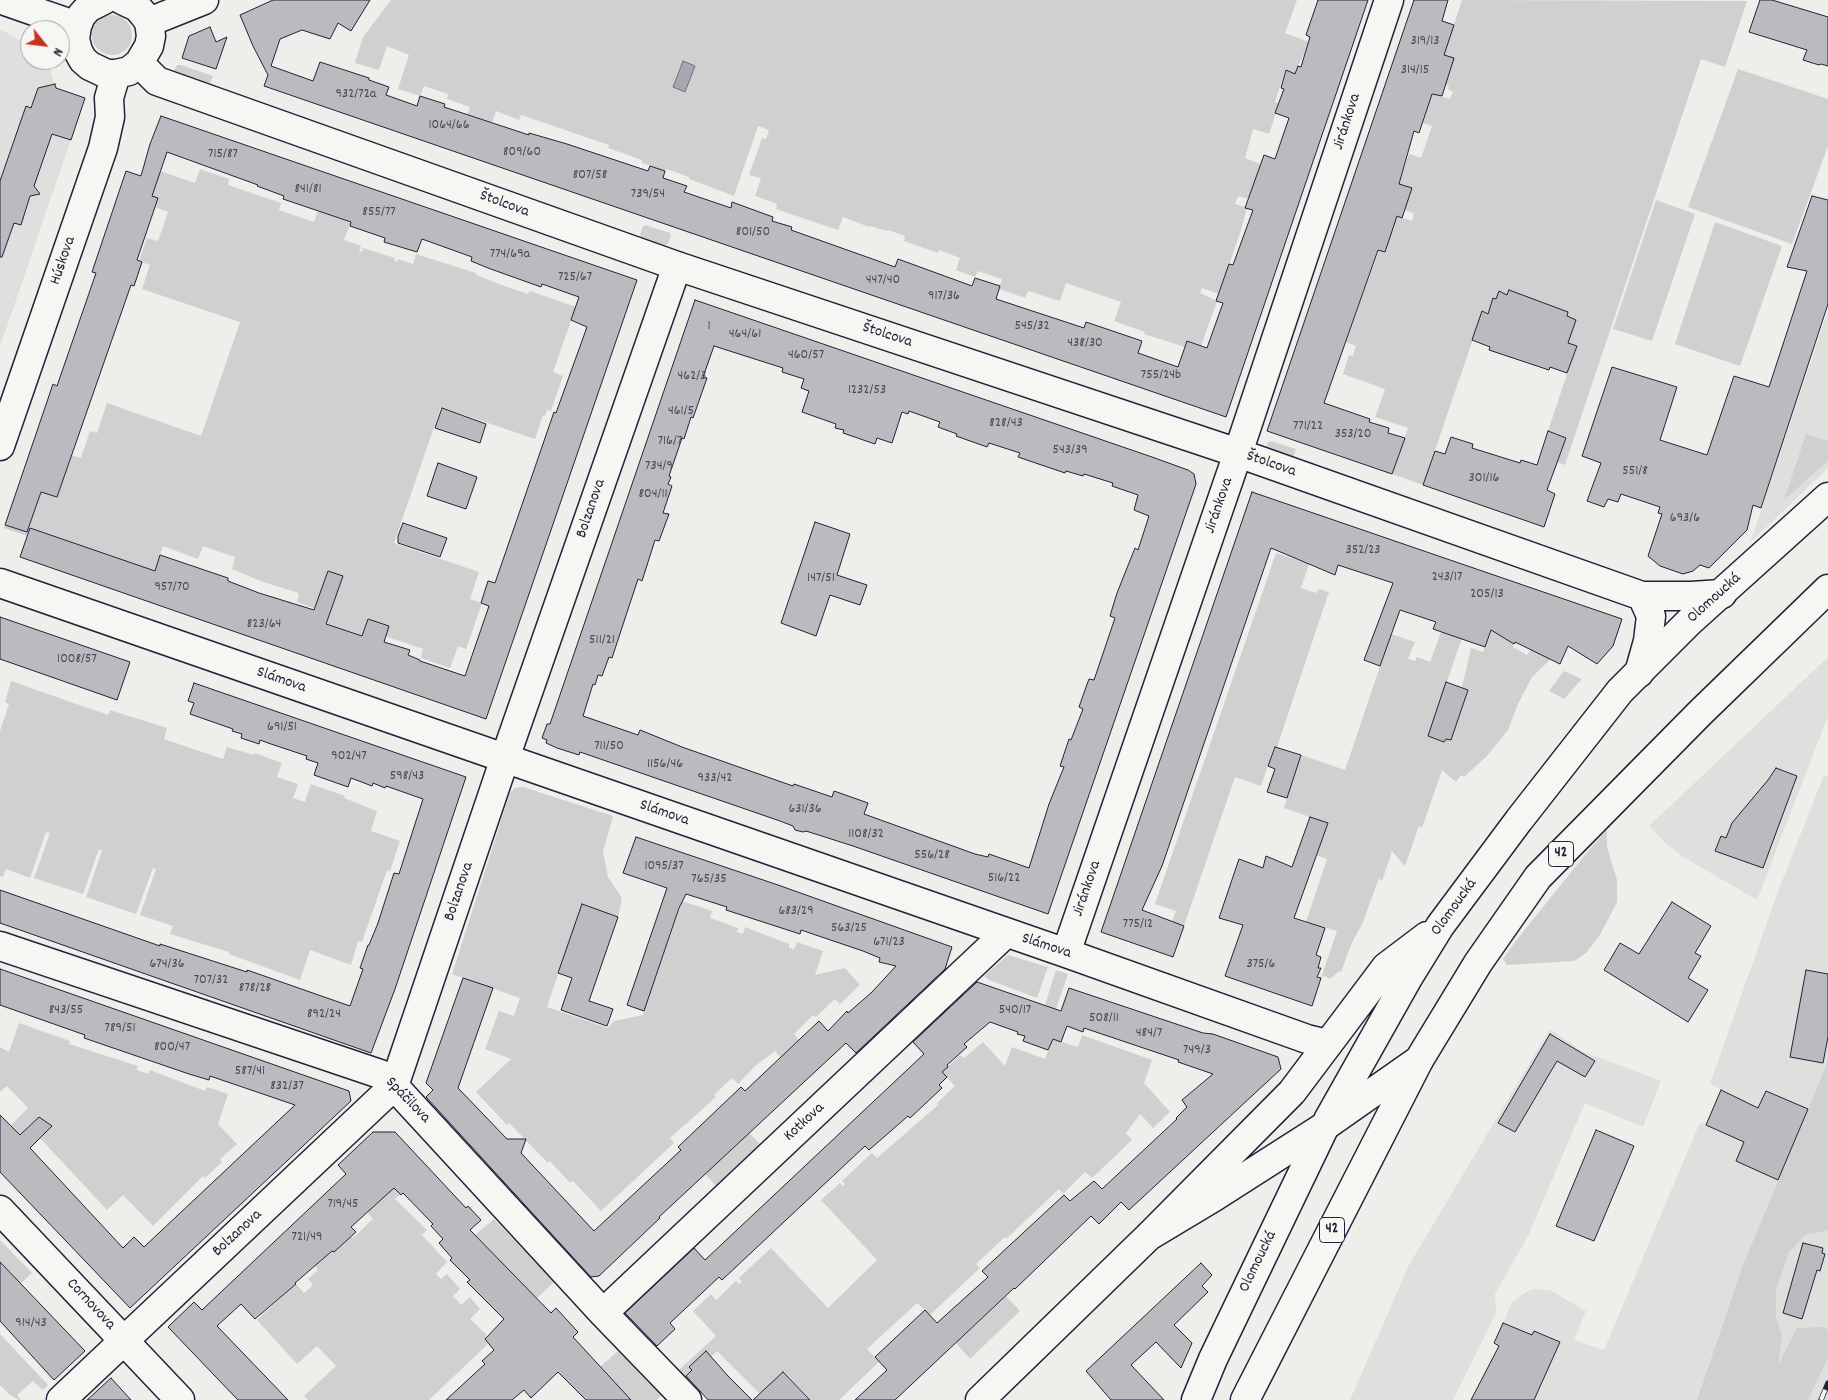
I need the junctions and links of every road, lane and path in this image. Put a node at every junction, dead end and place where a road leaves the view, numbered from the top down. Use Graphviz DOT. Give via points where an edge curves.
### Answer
graph roads {
  1 [pos="2,0"];
  2 [pos="104,0"];
  3 [pos="122,0"];
  4 [pos="204,0"];
  5 [pos="1389,0"];
  6 [pos="149,22"];
  7 [pos="77,26"];
  8 [pos="128,69"];
  9 [pos="677,266"];
  10 [pos="0,446"];
  11 [pos="1238,453"];
  12 [pos="1828,497"];
  13 [pos="0,583"];
  14 [pos="1828,589"];
  15 [pos="1722,594"];
  16 [pos="1642,596"];
  17 [pos="1639,673"];
  18 [pos="505,758"];
  19 [pos="1440,926"];
  20 [pos="1006,933"];
  21 [pos="0,946"];
  22 [pos="1066,953"];
  23 [pos="1328,1044"];
  24 [pos="1420,1060"];
  25 [pos="394,1086"];
  26 [pos="1324,1126"];
  27 [pos="0,1210"];
  28 [pos="1149,1236"];
  29 [pos="603,1313"];
  30 [pos="125,1341"];
  31 [pos="61,1400"];
  32 [pos="180,1400"];
  33 [pos="687,1400"];
  34 [pos="980,1400"];
  35 [pos="1196,1400"];
  36 [pos="1244,1400"];
  1 -- 7 [label="main road"];
  2 -- 7 [label="main road" via="88,8"];
  3 -- 6 [label="main road" via="137,7"];
  4 -- 6 [label="main road"];
  5 -- 11 [label="main road, Jiránkova"];
  6 -- 8 [label="main road, Húskova" via="151,36 145,55"];
  7 -- 8 [label="main road" via="75,39 83,60 98,71"];
  8 -- 9 [label="main road, Štolcova"];
  8 -- 10 [label="main road, Húskova" via="109,98 110,116 103,148"];
  9 -- 11 [label="main road, Štolcova"];
  9 -- 18 [label="main road, Bolzanova"];
  11 -- 16 [label="main road, Štolcova"];
  11 -- 22 [label="main road, Jiránkova"];
  12 -- 15 [label="main road, Olomoucká"];
  13 -- 18 [label="main road, Slámova"];
  14 -- 24 [label="main road, 42" via="1538,877 1478,963"];
  15 -- 16 [label="main road, Štolcova"];
  15 -- 17 [label="main road, Olomoucká"];
  16 -- 17 [label="main road" via="1651,616"];
  17 -- 19 [label="main road, Olomoucká" via="1620,691"];
  18 -- 20 [label="main road, Slámova"];
  18 -- 25 [label="main road, Bolzanova"];
  19 -- 23 [label="main road" via="1386,968"];
  19 -- 26 [label="main road, Olomoucká"];
  20 -- 22 [label="main road, Slámova"];
  20 -- 29 [label="main road, Kotkova"];
  21 -- 25 [label="main road, Spáčilova" via="380,1074"];
  22 -- 23 [label="main road, Slámova"];
  23 -- 28 [label="main road" via="1292,1092"];
  24 -- 26 [label="main road"];
  24 -- 36 [label="main road, 42"];
  25 -- 29 [label="main road, Spáčilova"];
  25 -- 30 [label="main road, Bolzanova"];
  26 -- 28 [label="main road"];
  26 -- 35 [label="main road, Olomoucká"];
  27 -- 30 [label="main road, Cornovova"];
  28 -- 34 [label="main road"];
  29 -- 33 [label="main road, Spáčilova"];
  30 -- 31 [label="main road, Bolzanova"];
  30 -- 32 [label="main road, Cornovova"];
}
